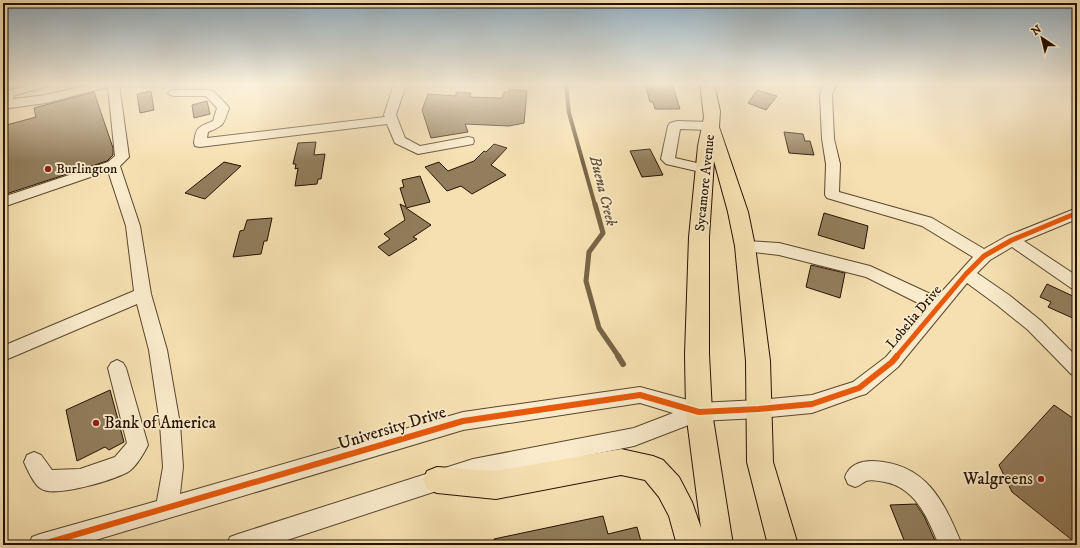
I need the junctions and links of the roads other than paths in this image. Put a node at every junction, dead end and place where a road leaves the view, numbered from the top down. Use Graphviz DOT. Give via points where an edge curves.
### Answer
graph roads {
  1 [pos="116,110"];
  2 [pos="222,110"];
  3 [pos="393,110"];
  4 [pos="712,110"];
  5 [pos="827,110"];
  6 [pos="391,117"];
  7 [pos="711,126"];
  8 [pos="468,142"];
  9 [pos="113,165"];
  10 [pos="705,169"];
  11 [pos="3,202"];
  12 [pos="1077,213"];
  13 [pos="1012,240"];
  14 [pos="745,246"];
  15 [pos="984,256"];
  16 [pos="966,274"];
  17 [pos="1077,284"];
  18 [pos="143,294"];
  19 [pos="939,306"];
  20 [pos="3,354"];
  21 [pos="117,368"];
  22 [pos="1077,369"];
  23 [pos="759,409"];
  24 [pos="699,412"];
  25 [pos="34,462"];
  26 [pos="855,477"];
  27 [pos="437,480"];
  28 [pos="167,509"];
  29 [pos="40,545"];
  30 [pos="238,545"];
  31 [pos="692,545"];
  32 [pos="718,545"];
  33 [pos="783,545"];
  34 [pos="951,545"];
  1 -- 9 [label="street" via="122,157"];
  2 -- 6 [label="street" via="218,123 202,130 200,143"];
  3 -- 6 [label="street"];
  4 -- 7 [label="main road"];
  5 -- 15 [label="street" via="828,139 833,164 832,195 927,222"];
  6 -- 8 [label="street" via="400,140 418,150"];
  7 -- 10 [label="main road, Sycamore Avenue" via="706,146"];
  7 -- 10 [label="street" via="674,126 668,159"];
  7 -- 14 [label="main road, Sycamore Avenue" via="738,212"];
  9 -- 11 [label="street"];
  9 -- 18 [label="street" via="133,226"];
  10 -- 24 [label="main road, Sycamore Avenue" via="698,268 696,354"];
  12 -- 13 [label="street, Lobelia Drive"];
  13 -- 15 [label="street, Lobelia Drive"];
  13 -- 17 [label="street"];
  14 -- 19 [label="street" via="779,249 870,272"];
  14 -- 23 [label="main road, Sycamore Avenue" via="758,361"];
  15 -- 16 [label="street, Lobelia Drive"];
  16 -- 19 [label="street, Lobelia Drive"];
  16 -- 22 [label="street" via="1034,325"];
  18 -- 20 [label="street"];
  18 -- 28 [label="street" via="158,350 170,424 173,467"];
  19 -- 23 [label="street, Lobelia Drive" via="892,362 859,388 812,404"];
  21 -- 25 [label="street" via="138,445 122,464 80,479 47,481"];
  23 -- 24 [label="street, University Drive"];
  23 -- 33 [label="main road, Sycamore Avenue" via="760,462"];
  24 -- 27 [label="street, University Drive" via="634,437 473,468"];
  24 -- 28 [label="street, University Drive" via="640,395 464,421"];
  24 -- 32 [label="main road, Sycamore Avenue" via="708,460"];
  26 -- 34 [label="street" via="864,471 882,471 896,474 912,483 929,500"];
  27 -- 30 [label="street, University Drive"];
  27 -- 31 [label="main road" via="496,485 621,462 653,469 669,487 682,512"];
  28 -- 29 [label="street, University Drive"];
}
